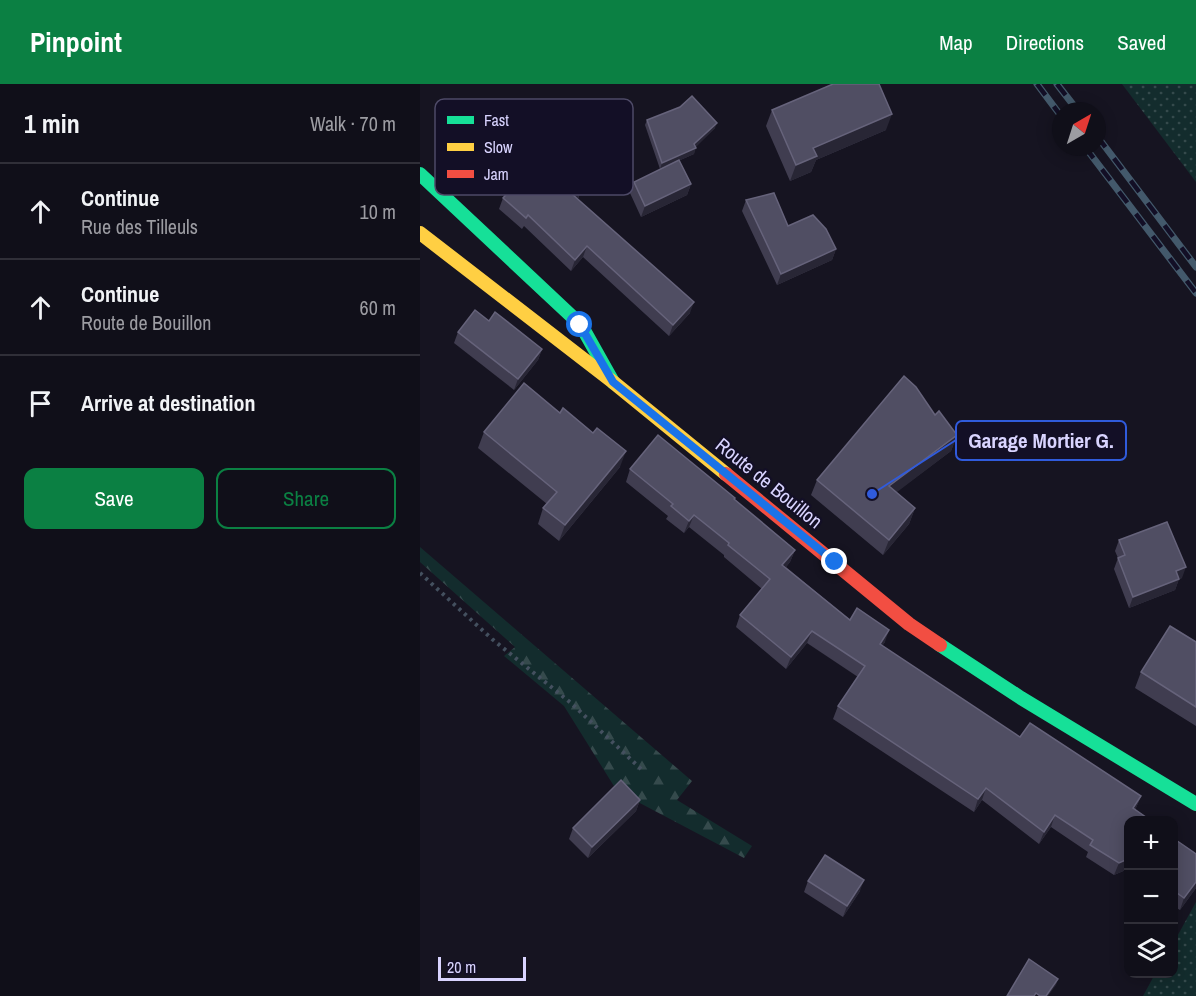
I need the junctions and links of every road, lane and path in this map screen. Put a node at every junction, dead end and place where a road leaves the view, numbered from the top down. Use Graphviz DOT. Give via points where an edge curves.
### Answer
graph roads {
  1 [pos="420,174"];
  2 [pos="435,188"];
  3 [pos="442,195"];
  4 [pos="420,233"];
  5 [pos="613,382"];
  6 [pos="420,573"];
  7 [pos="640,769"];
  8 [pos="1196,804"];
  1 -- 2 [label="main road"];
  3 -- 5 [label="main road" via="580,325"];
  4 -- 5 [label="main road, Route de Bouillon"];
  5 -- 8 [label="main road, Route de Bouillon" via="909,624 1021,698"];
  6 -- 7 [label="path" via="492,639 571,703"];
}
